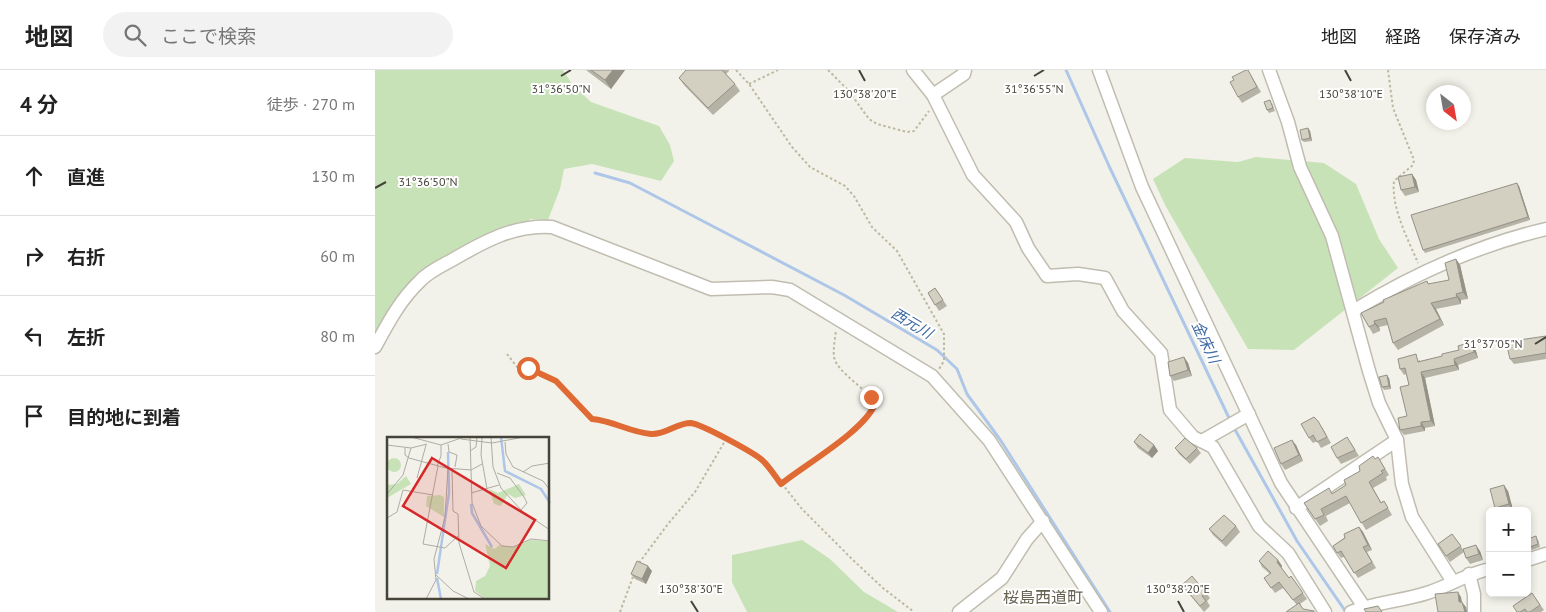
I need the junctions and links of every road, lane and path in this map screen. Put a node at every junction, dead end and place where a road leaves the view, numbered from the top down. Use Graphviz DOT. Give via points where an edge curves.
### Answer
graph roads {
  1 [pos="736,70"];
  2 [pos="778,70"];
  3 [pos="828,70"];
  4 [pos="913,70"];
  5 [pos="965,70"];
  6 [pos="1099,70"];
  7 [pos="1269,70"];
  8 [pos="1388,70"];
  9 [pos="749,84"];
  10 [pos="934,97"];
  11 [pos="1546,230"];
  12 [pos="1422,272"];
  13 [pos="1353,311"];
  14 [pos="837,318"];
  15 [pos="375,347"];
  16 [pos="507,354"];
  17 [pos="940,368"];
  18 [pos="1246,416"];
  19 [pos="725,440"];
  20 [pos="1397,440"];
  21 [pos="1202,441"];
  22 [pos="781,484"];
  23 [pos="1296,508"];
  24 [pos="1043,522"];
  25 [pos="1546,554"];
  26 [pos="1531,559"];
  27 [pos="638,565"];
  28 [pos="1486,570"];
  29 [pos="634,573"];
  30 [pos="1469,574"];
  31 [pos="1453,582"];
  32 [pos="1365,607"];
  33 [pos="620,612"];
  34 [pos="914,612"];
  35 [pos="959,612"];
  36 [pos="1101,612"];
  37 [pos="1325,612"];
  38 [pos="1351,612"];
  39 [pos="1474,612"];
  1 -- 9 [label="path"];
  2 -- 9 [label="path"];
  3 -- 10 [label="path" via="848,90 869,119 907,132 914,131"];
  4 -- 10 [label="street"];
  5 -- 10 [label="street"];
  6 -- 18 [label="street" via="1143,187"];
  7 -- 13 [label="street" via="1288,122 1297,160 1332,236"];
  8 -- 12 [label="path" via="1393,108 1414,160 1413,165 1394,181 1393,190 1401,222"];
  9 -- 17 [label="path" via="792,147 810,167 845,186 872,227 897,251 944,334 944,361"];
  10 -- 21 [label="street" via="973,175 1016,222 1027,248 1047,276 1077,274 1105,278 1123,311 1161,353 1170,410 1190,434"];
  11 -- 12 [label="street" via="1490,246"];
  12 -- 13 [label="street"];
  13 -- 20 [label="street" via="1379,403"];
  14 -- 15 [label="street" via="790,290 773,287 711,289 597,243 552,227 536,226 479,244 421,279 397,308"];
  14 -- 22 [label="path" via="836,364 875,404 852,433"];
  14 -- 24 [label="street" via="932,376 989,440"];
  16 -- 19 [label="path" via="517,367 528,368 556,381 592,419 609,420 637,433 654,434 692,423"];
  18 -- 21 [label="street"];
  18 -- 23 [label="street"];
  19 -- 22 [label="path" via="759,458"];
  19 -- 27 [label="path" via="695,492"];
  20 -- 23 [label="street"];
  20 -- 31 [label="street" via="1402,484 1412,517"];
  21 -- 37 [label="street" via="1219,455 1259,526 1288,554"];
  22 -- 34 [label="path" via="853,560"];
  23 -- 32 [label="street"];
  24 -- 35 [label="street" via="1027,539 1002,578"];
  24 -- 36 [label="street"];
  25 -- 26 [label="street"];
  28 -- 30 [label="street"];
  29 -- 33 [label="path"];
  30 -- 31 [label="street"];
  30 -- 39 [label="street"];
  31 -- 32 [label="street" via="1416,596"];
  32 -- 38 [label="street"];
}
